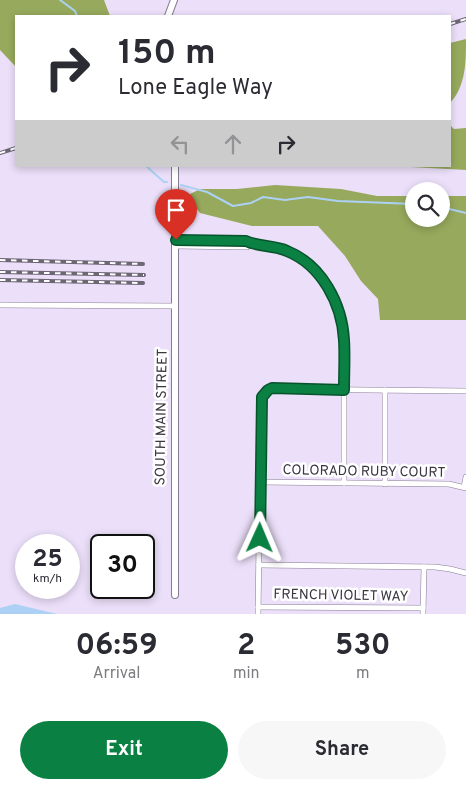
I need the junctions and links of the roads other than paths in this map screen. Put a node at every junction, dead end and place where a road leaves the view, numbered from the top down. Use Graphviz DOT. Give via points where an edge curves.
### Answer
graph roads {
  1 [pos="174,0"];
  2 [pos="168,15"];
  3 [pos="175,167"];
  4 [pos="176,243"];
  5 [pos="0,305"];
  6 [pos="174,306"];
  7 [pos="344,390"];
  8 [pos="385,390"];
  9 [pos="466,391"];
  10 [pos="466,477"];
  11 [pos="260,482"];
  12 [pos="344,483"];
  13 [pos="385,484"];
  14 [pos="465,487"];
  15 [pos="259,565"];
  16 [pos="424,567"];
  17 [pos="466,573"];
  18 [pos="175,595"];
  19 [pos="258,607"];
  20 [pos="423,611"];
  21 [pos="258,614"];
  1 -- 2 [label="street"];
  3 -- 4 [label="street, SOUTH MAIN STREET"];
  4 -- 6 [label="street, SOUTH MAIN STREET"];
  4 -- 7 [label="street" via="272,246 300,258 317,273 338,306 343,331"];
  5 -- 6 [label="street"];
  6 -- 18 [label="street, SOUTH MAIN STREET"];
  7 -- 8 [label="street"];
  7 -- 11 [label="street" via="272,388 264,393 260,406"];
  7 -- 12 [label="street"];
  8 -- 9 [label="street"];
  8 -- 13 [label="street"];
  10 -- 14 [label="street"];
  11 -- 12 [label="street, COLORADO RUBY COURT"];
  11 -- 15 [label="street"];
  12 -- 13 [label="street, COLORADO RUBY COURT"];
  13 -- 14 [label="street, COLORADO RUBY COURT"];
  15 -- 16 [label="street"];
  15 -- 19 [label="street"];
  16 -- 17 [label="street"];
  16 -- 20 [label="street"];
  19 -- 20 [label="street, FRENCH VIOLET WAY"];
  19 -- 21 [label="street"];
}
